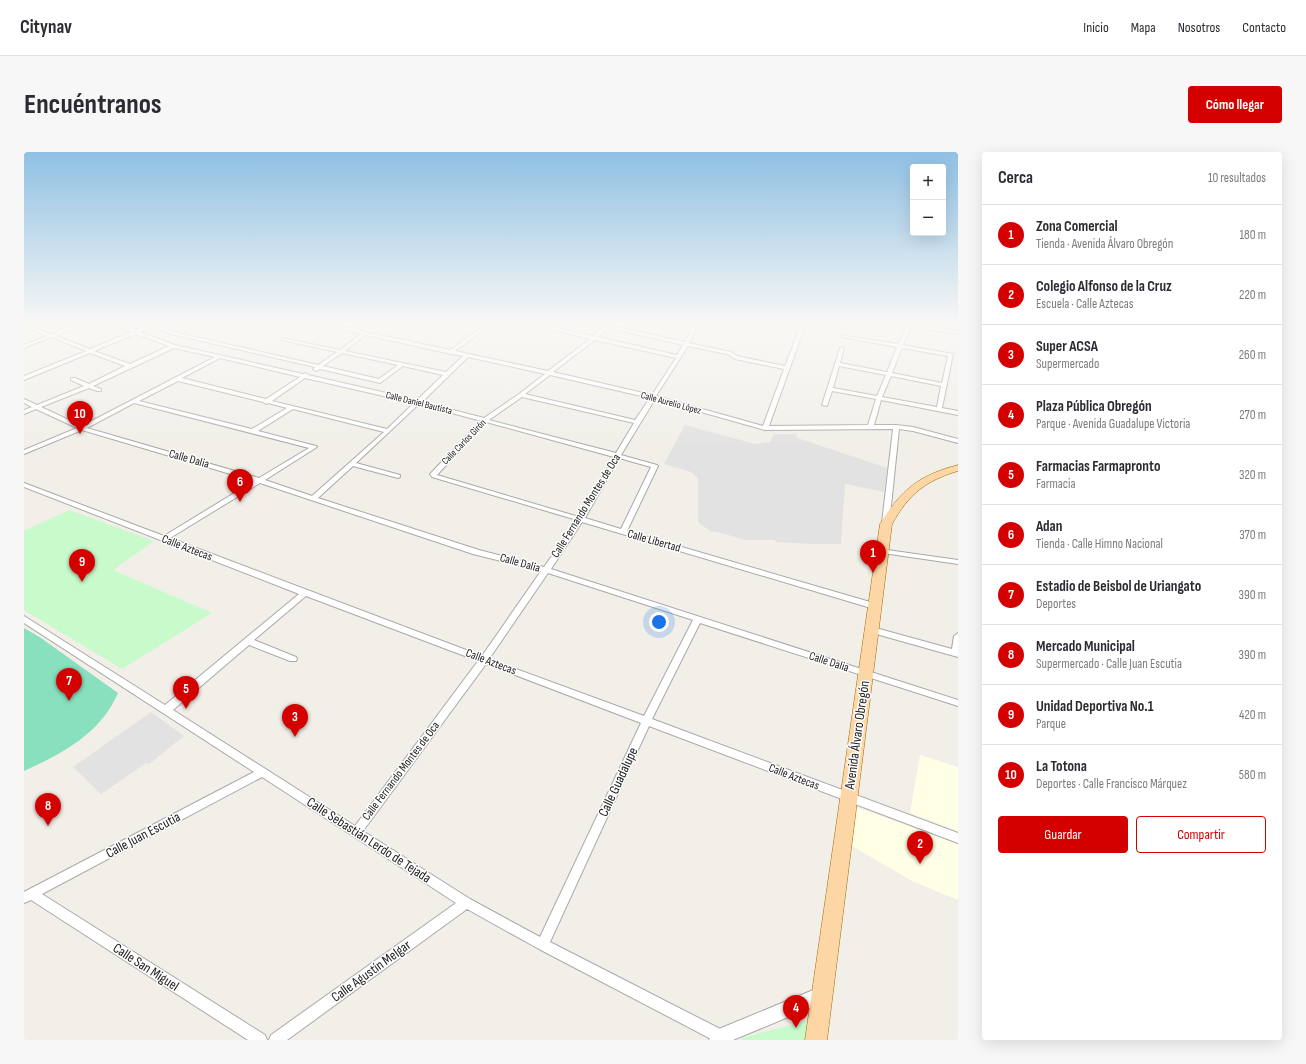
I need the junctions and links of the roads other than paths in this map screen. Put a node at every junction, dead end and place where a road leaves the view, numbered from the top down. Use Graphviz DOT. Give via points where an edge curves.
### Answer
graph roads {
  1 [pos="59,364"];
  2 [pos="125,364"];
  3 [pos="132,364"];
  4 [pos="205,364"];
  5 [pos="256,364"];
  6 [pos="307,364"];
  7 [pos="322,364"];
  8 [pos="457,364"];
  9 [pos="511,364"];
  10 [pos="561,364"];
  11 [pos="674,364"];
  12 [pos="770,364"];
  13 [pos="788,364"];
  14 [pos="838,364"];
  15 [pos="840,364"];
  16 [pos="893,364"];
  17 [pos="949,364"];
  18 [pos="402,365"];
  19 [pos="129,366"];
  20 [pos="318,367"];
  21 [pos="787,368"];
  22 [pos="24,370"];
  23 [pos="550,373"];
  24 [pos="34,374"];
  25 [pos="446,374"];
  26 [pos="890,374"];
  27 [pos="305,376"];
  28 [pos="24,378"];
  29 [pos="178,378"];
  30 [pos="73,379"];
  31 [pos="944,385"];
  32 [pos="88,386"];
  33 [pos="831,389"];
  34 [pos="99,390"];
  35 [pos="521,395"];
  36 [pos="653,397"];
  37 [pos="879,398"];
  38 [pos="24,401"];
  39 [pos="133,401"];
  40 [pos="266,402"];
  41 [pos="417,402"];
  42 [pos="825,405"];
  43 [pos="37,407"];
  44 [pos="291,408"];
  45 [pos="939,410"];
  46 [pos="24,412"];
  47 [pos="958,413"];
  48 [pos="486,419"];
  49 [pos="637,422"];
  50 [pos="896,426"];
  51 [pos="872,427"];
  52 [pos="82,428"];
  53 [pos="765,428"];
  54 [pos="388,431"];
  55 [pos="252,432"];
  56 [pos="958,441"];
  57 [pos="24,452"];
  58 [pos="618,456"];
  59 [pos="352,464"];
  60 [pos="958,468"];
  61 [pos="398,476"];
  62 [pos="434,476"];
  63 [pos="261,481"];
  64 [pos="24,485"];
  65 [pos="314,498"];
  66 [pos="581,519"];
  67 [pos="886,524"];
  68 [pos="623,532"];
  69 [pos="164,539"];
  70 [pos="883,550"];
  71 [pos="958,562"];
  72 [pos="546,570"];
  73 [pos="305,593"];
  74 [pos="874,606"];
  75 [pos="24,619"];
  76 [pos="697,620"];
  77 [pos="872,630"];
  78 [pos="958,636"];
  79 [pos="248,641"];
  80 [pos="957,654"];
  81 [pos="293,659"];
  82 [pos="484,660"];
  83 [pos="865,674"];
  84 [pos="958,703"];
  85 [pos="166,710"];
  86 [pos="646,722"];
  87 [pos="262,772"];
  88 [pos="848,798"];
  89 [pos="356,832"];
  90 [pos="958,838"];
  91 [pos="28,896"];
  92 [pos="466,903"];
  93 [pos="543,946"];
  94 [pos="823,994"];
  95 [pos="721,1039"];
  96 [pos="260,1040"];
  97 [pos="276,1040"];
  98 [pos="816,1040"];
  1 -- 24 [label="street"];
  2 -- 19 [label="street"];
  3 -- 19 [label="street"];
  4 -- 29 [label="street"];
  5 -- 27 [label="street, Calle Daniel Bautista"];
  6 -- 20 [label="street"];
  7 -- 20 [label="street"];
  8 -- 25 [label="street"];
  9 -- 23 [label="street, Calle Aurelio López"];
  10 -- 23 [label="street, Calle Carlos Girón"];
  11 -- 36 [label="street, Calle Fernando Montes de Oca"];
  12 -- 21 [label="street"];
  13 -- 21 [label="street"];
  14 -- 33 [label="street"];
  15 -- 26 [label="street"];
  16 -- 26 [label="street"];
  17 -- 31 [label="street"];
  18 -- 20 [label="street" via="380,381"];
  18 -- 25 [label="street"];
  19 -- 32 [label="street"];
  20 -- 27 [label="street"];
  21 -- 53 [label="street"];
  22 -- 24 [label="street"];
  23 -- 35 [label="street, Calle Carlos Girón"];
  23 -- 36 [label="street, Calle Aurelio López"];
  24 -- 28 [label="street"];
  25 -- 41 [label="street"];
  26 -- 31 [label="street"];
  26 -- 37 [label="street"];
  27 -- 40 [label="street"];
  27 -- 41 [label="street, Calle Daniel Bautista"];
  29 -- 39 [label="street"];
  29 -- 40 [label="street"];
  30 -- 32 [label="street"];
  31 -- 45 [label="street"];
  32 -- 34 [label="street"];
  32 -- 43 [label="street"];
  33 -- 37 [label="street"];
  33 -- 42 [label="street"];
  35 -- 48 [label="street, Calle Carlos Girón"];
  35 -- 49 [label="street"];
  36 -- 49 [label="street, Calle Fernando Montes de Oca"];
  36 -- 53 [label="street, Calle Aurelio López"];
  37 -- 45 [label="street"];
  37 -- 51 [label="street"];
  38 -- 43 [label="street, Calle Dalia"];
  39 -- 52 [label="street"];
  39 -- 55 [label="street"];
  40 -- 44 [label="street"];
  41 -- 48 [label="street, Calle Daniel Bautista"];
  41 -- 54 [label="street"];
  43 -- 46 [label="street"];
  43 -- 52 [label="street, Calle Dalia"];
  44 -- 54 [label="street"];
  44 -- 55 [label="street"];
  45 -- 47 [label="street"];
  48 -- 58 [label="street, Calle Daniel Bautista"];
  48 -- 62 [label="street, Calle Carlos Girón" via="433,474"];
  49 -- 58 [label="street, Calle Fernando Montes de Oca"];
  50 -- 51 [label="street, Calle Aurelio López"];
  50 -- 56 [label="street, Calle Aurelio López"];
  50 -- 67 [label="street"];
  51 -- 53 [label="street, Calle Aurelio López"];
  52 -- 57 [label="street"];
  52 -- 63 [label="street, Calle Dalia"];
  54 -- 59 [label="street"];
  55 -- 63 [label="street" via="314,447"];
  58 -- 66 [label="street, Calle Fernando Montes de Oca"];
  58 -- 68 [label="street, Calle Daniel Bautista" via="655,466"];
  59 -- 61 [label="street"];
  59 -- 65 [label="street"];
  60 -- 67 [label="main road, Avenida Álvaro Obregón" via="914,487 904,496"];
  62 -- 66 [label="street, Calle Libertad"];
  63 -- 65 [label="street, Calle Dalia"];
  63 -- 69 [label="street"];
  64 -- 69 [label="street, Calle Aztecas"];
  65 -- 72 [label="street, Calle Dalia" via="476,552"];
  66 -- 68 [label="street, Calle Libertad"];
  66 -- 72 [label="street, Calle Fernando Montes de Oca"];
  67 -- 70 [label="main road, Avenida Álvaro Obregón"];
  68 -- 74 [label="street, Calle Libertad"];
  69 -- 73 [label="street, Calle Aztecas"];
  70 -- 71 [label="street"];
  70 -- 74 [label="main road, Avenida Álvaro Obregón"];
  72 -- 76 [label="street, Calle Dalia"];
  72 -- 82 [label="street, Calle Fernando Montes de Oca"];
  73 -- 79 [label="street"];
  73 -- 82 [label="street, Calle Aztecas"];
  74 -- 77 [label="main road, Avenida Álvaro Obregón"];
  75 -- 85 [label="street, Calle Sebastián Lerdo de Tejada"];
  76 -- 83 [label="street, Calle Dalia"];
  76 -- 86 [label="street, Calle Guadalupe"];
  77 -- 80 [label="street"];
  77 -- 83 [label="main road, Avenida Álvaro Obregón"];
  78 -- 80 [label="street"];
  79 -- 81 [label="street"];
  79 -- 85 [label="street"];
  82 -- 86 [label="street, Calle Aztecas"];
  82 -- 89 [label="street, Calle Fernando Montes de Oca"];
  83 -- 84 [label="street, Calle Dalia"];
  83 -- 88 [label="main road, Avenida Álvaro Obregón"];
  85 -- 87 [label="street, Calle Sebastián Lerdo de Tejada"];
  86 -- 88 [label="street, Calle Aztecas"];
  86 -- 93 [label="street, Calle Guadalupe"];
  87 -- 89 [label="street, Calle Sebastián Lerdo de Tejada"];
  87 -- 91 [label="street, Calle Juan Escutia"];
  88 -- 90 [label="street, Calle Aztecas"];
  88 -- 94 [label="main road, Avenida Álvaro Obregón"];
  89 -- 92 [label="street, Calle Sebastián Lerdo de Tejada"];
  91 -- 96 [label="street, Calle San Miguel"];
  92 -- 93 [label="street, Calle Sebastián Lerdo de Tejada"];
  92 -- 97 [label="street, Calle Agustín Melgar"];
  93 -- 95 [label="street, Calle Sebastián Lerdo de Tejada"];
  94 -- 95 [label="street"];
  94 -- 98 [label="main road, Avenida Álvaro Obregón"];
}
